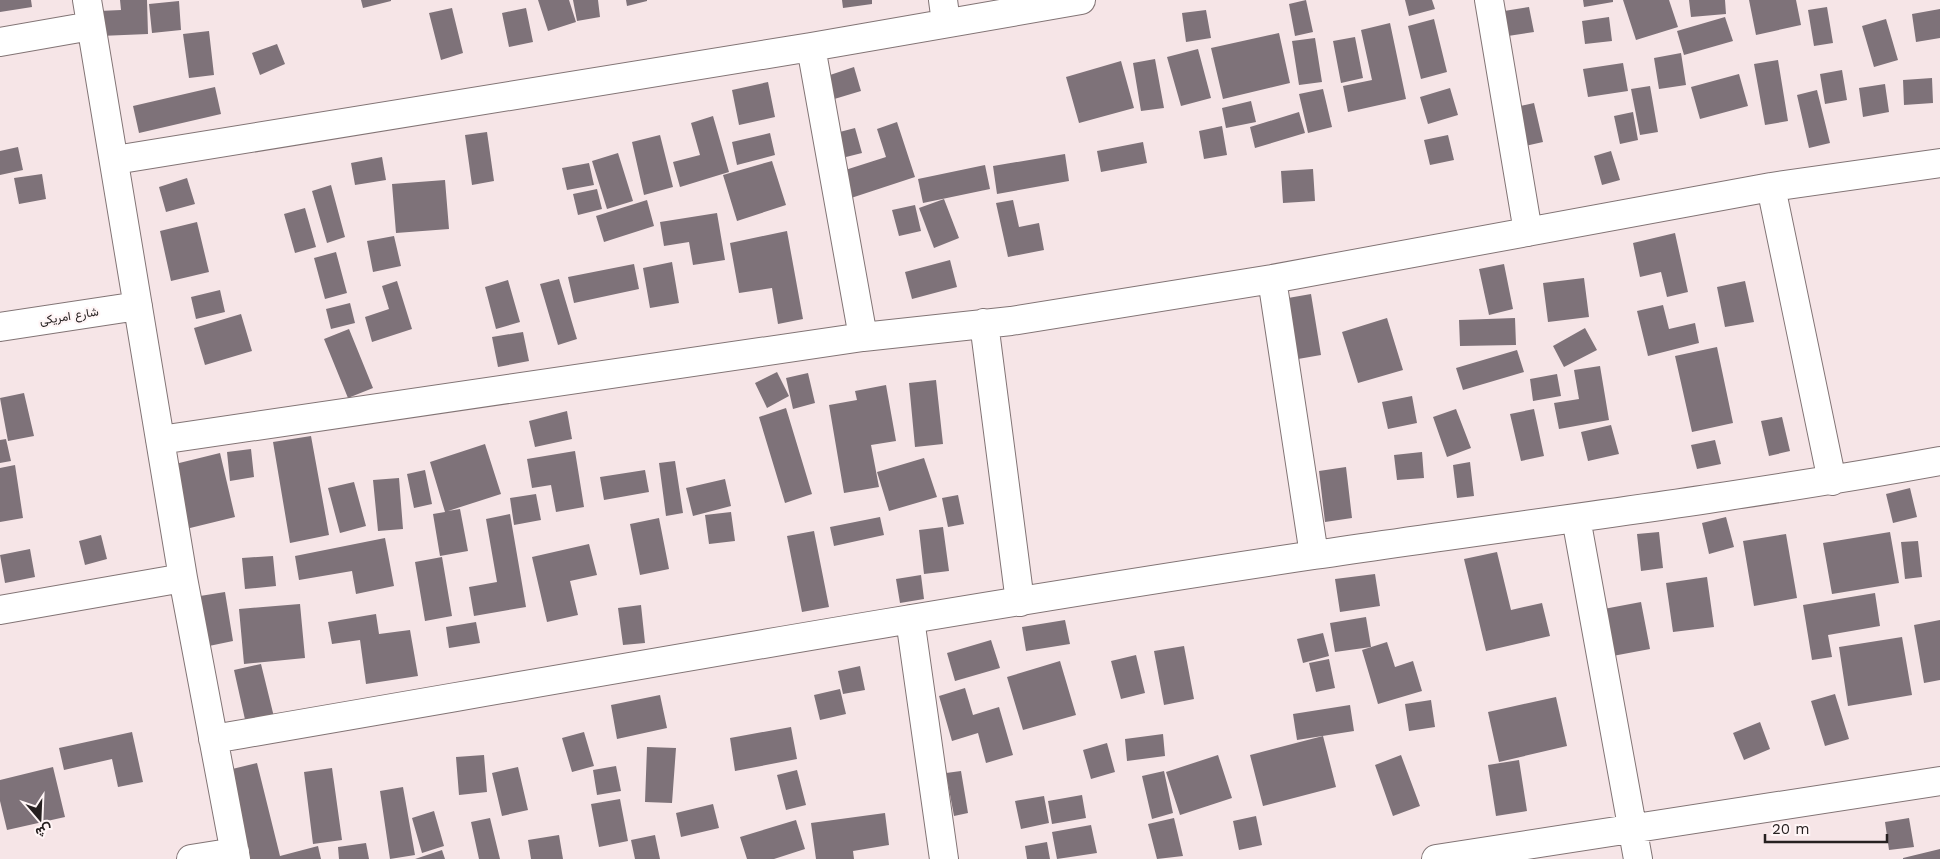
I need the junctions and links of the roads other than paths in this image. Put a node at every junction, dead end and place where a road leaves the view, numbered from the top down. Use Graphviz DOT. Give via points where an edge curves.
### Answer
graph roads {
  1 [pos="87,0"];
  2 [pos="1081,0"];
  3 [pos="1489,0"];
  4 [pos="944,12"];
  5 [pos="91,26"];
  6 [pos="0,42"];
  7 [pos="811,47"];
  8 [pos="115,160"];
  9 [pos="1940,162"];
  10 [pos="1771,187"];
  11 [pos="1528,232"];
  12 [pos="1272,279"];
  13 [pos="138,306"];
  14 [pos="984,324"];
  15 [pos="0,327"];
  16 [pos="862,337"];
  17 [pos="160,440"];
  18 [pos="1940,461"];
  19 [pos="1832,481"];
  20 [pos="1576,518"];
  21 [pos="1314,555"];
  22 [pos="184,578"];
  23 [pos="1020,602"];
  24 [pos="0,610"];
  25 [pos="910,619"];
  26 [pos="213,739"];
  27 [pos="1940,782"];
  28 [pos="1633,829"];
  29 [pos="235,856"];
  30 [pos="191,859"];
  31 [pos="944,859"];
  32 [pos="1436,859"];
  33 [pos="1638,859"];
  1 -- 5 [label="street"];
  2 -- 4 [label="street"];
  3 -- 11 [label="street"];
  4 -- 7 [label="street"];
  5 -- 6 [label="street"];
  5 -- 8 [label="street"];
  7 -- 8 [label="street"];
  7 -- 16 [label="street"];
  8 -- 13 [label="street"];
  9 -- 10 [label="street"];
  10 -- 11 [label="street"];
  10 -- 19 [label="street"];
  11 -- 12 [label="street"];
  12 -- 14 [label="street"];
  12 -- 21 [label="street"];
  13 -- 15 [label="street, شارع امريكى"];
  13 -- 17 [label="street"];
  14 -- 16 [label="street"];
  14 -- 23 [label="street"];
  16 -- 17 [label="street"];
  17 -- 22 [label="street"];
  18 -- 19 [label="street"];
  19 -- 20 [label="street"];
  20 -- 21 [label="street"];
  20 -- 28 [label="street"];
  21 -- 23 [label="street"];
  22 -- 24 [label="street"];
  22 -- 26 [label="street"];
  23 -- 25 [label="street"];
  25 -- 26 [label="street"];
  25 -- 31 [label="street"];
  26 -- 29 [label="street"];
  27 -- 28 [label="street"];
  28 -- 32 [label="street"];
  28 -- 33 [label="street"];
  29 -- 30 [label="street"];
}
